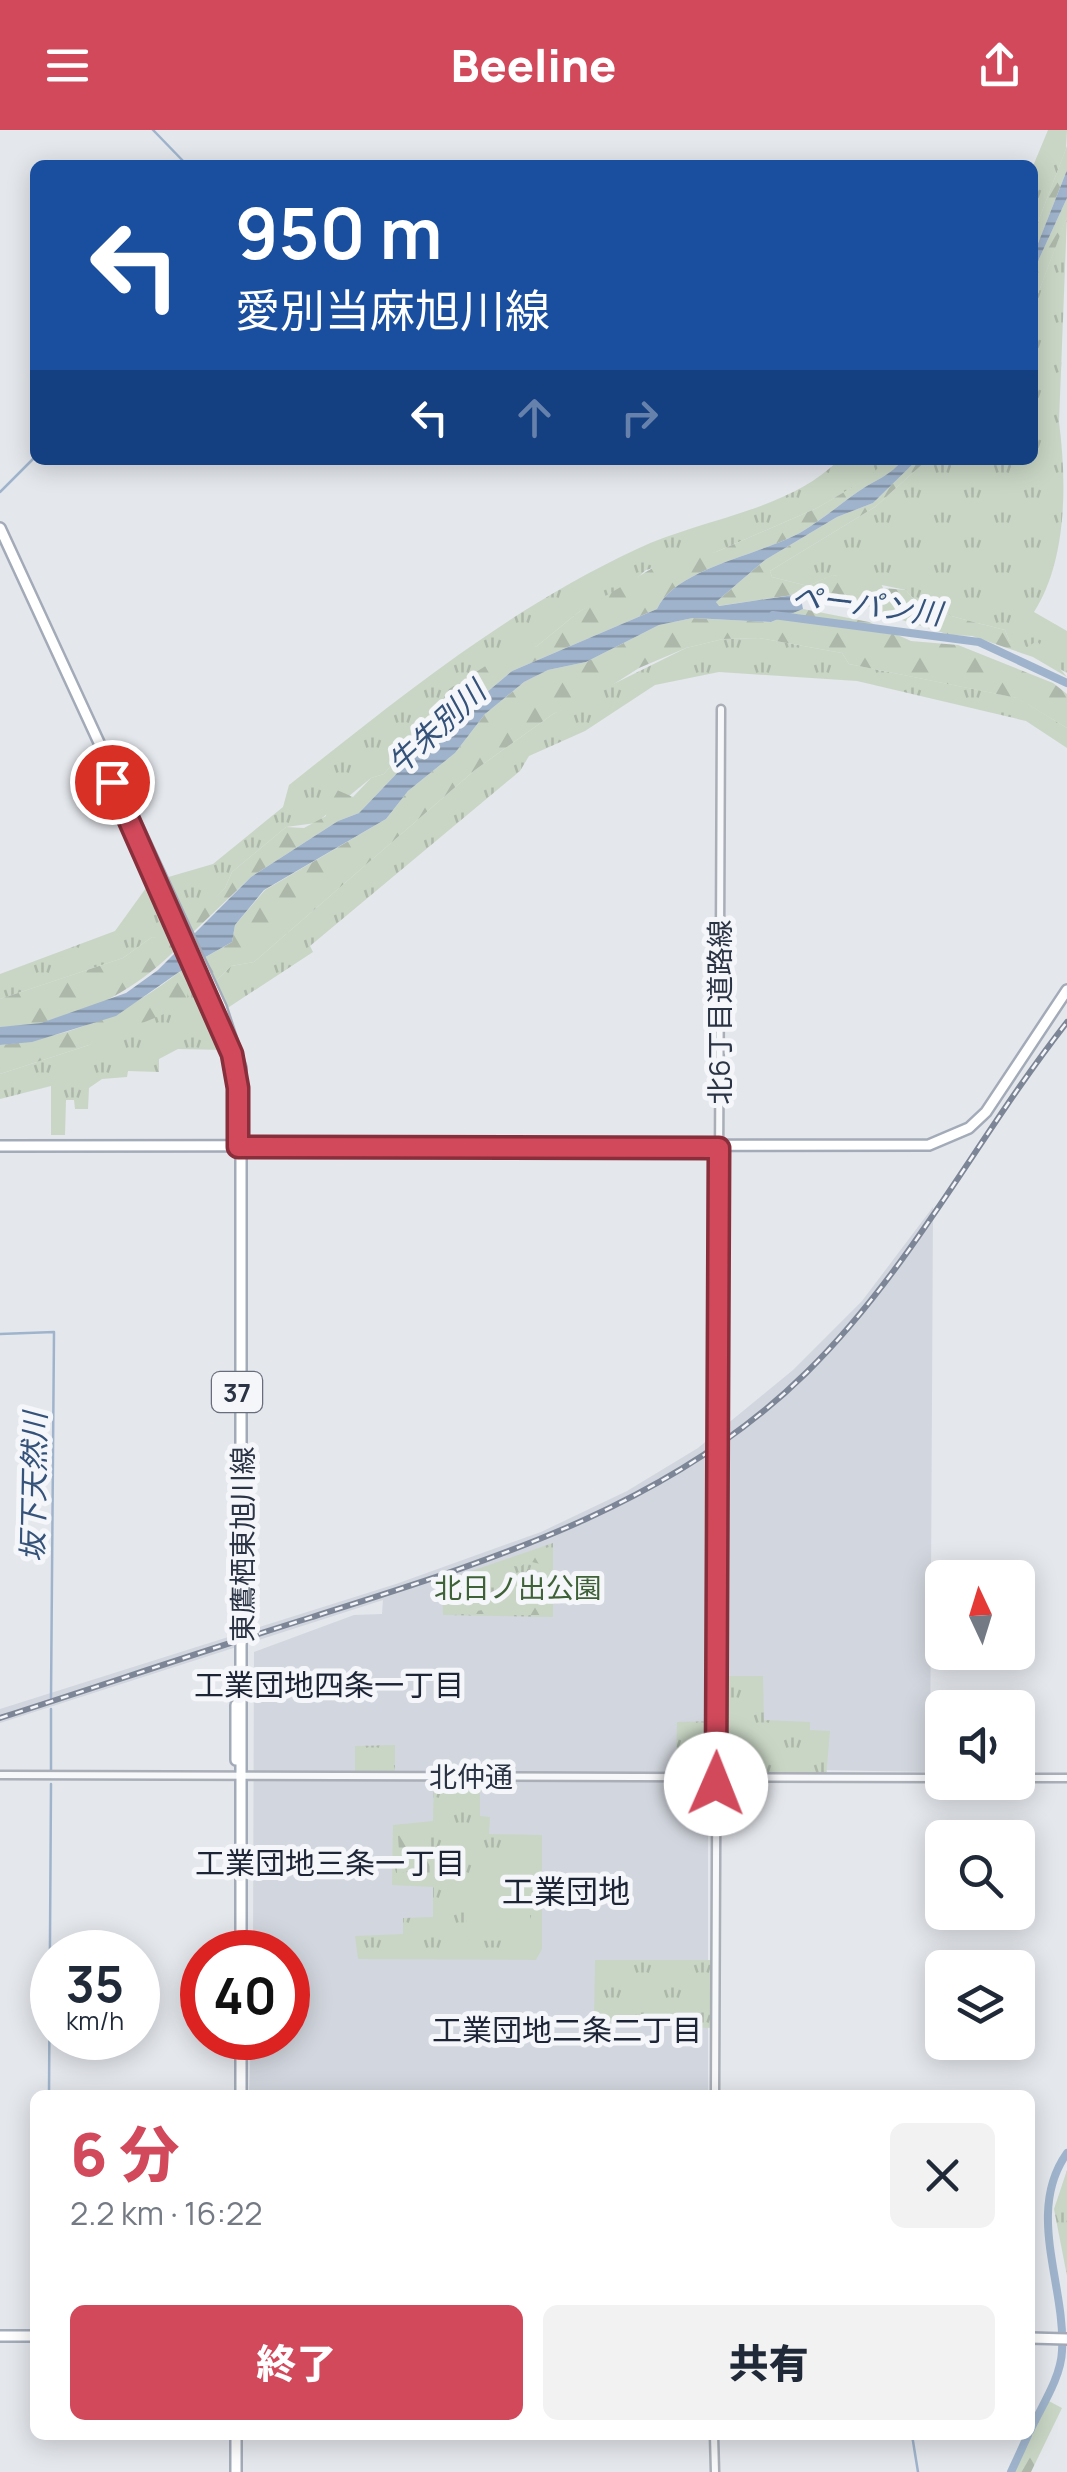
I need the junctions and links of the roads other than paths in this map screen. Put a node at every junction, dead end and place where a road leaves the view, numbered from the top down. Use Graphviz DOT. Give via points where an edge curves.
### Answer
graph roads {
  1 [pos="0,528"];
  2 [pos="0,540"];
  3 [pos="720,709"];
  4 [pos="172,910"];
  5 [pos="1067,990"];
  6 [pos="0,1146"];
  7 [pos="240,1147"];
  8 [pos="719,1148"];
  9 [pos="0,1776"];
  10 [pos="238,1776"];
  11 [pos="716,1777"];
  12 [pos="925,1778"];
  13 [pos="1035,1778"];
  14 [pos="1067,1778"];
  15 [pos="238,1930"];
  16 [pos="238,2060"];
  17 [pos="238,2090"];
  18 [pos="714,2090"];
  19 [pos="0,2336"];
  20 [pos="30,2336"];
  21 [pos="1035,2338"];
  22 [pos="1067,2339"];
  23 [pos="236,2440"];
  24 [pos="714,2440"];
  25 [pos="236,2472"];
  26 [pos="714,2472"];
  1 -- 4 [label="main road, 東鷹栖東旭川線 / 37"];
  2 -- 4 [label="main road, 東鷹栖東旭川線 / 37"];
  3 -- 8 [label="street, 北6丁目道路線"];
  4 -- 7 [label="main road, 東鷹栖東旭川線 / 37" via="214,998 236,1070"];
  5 -- 8 [label="main road" via="986,1112 956,1135 901,1147"];
  6 -- 7 [label="main road"];
  7 -- 8 [label="main road"];
  7 -- 10 [label="main road, 東鷹栖東旭川線 / 37"];
  8 -- 11 [label="street, 北6丁目道路線"];
  9 -- 10 [label="street, 北仲通"];
  10 -- 11 [label="street, 北仲通"];
  10 -- 15 [label="main road, 東鷹栖東旭川線 / 37"];
  11 -- 12 [label="street, 北仲通"];
  11 -- 18 [label="street, 北6丁目道路線"];
  13 -- 14 [label="street"];
  16 -- 17 [label="main road"];
  19 -- 20 [label="main road"];
  21 -- 22 [label="main road"];
  23 -- 25 [label="main road"];
  24 -- 26 [label="street"];
}
